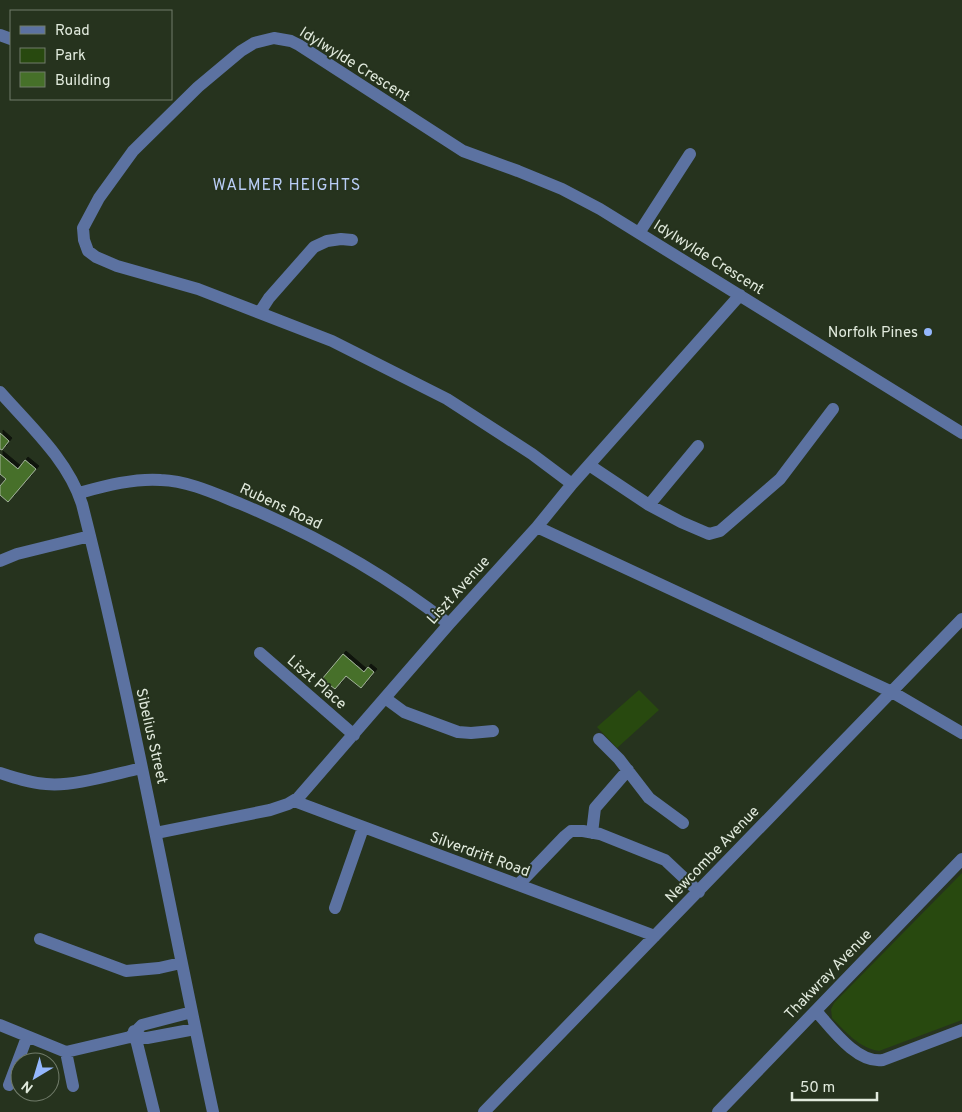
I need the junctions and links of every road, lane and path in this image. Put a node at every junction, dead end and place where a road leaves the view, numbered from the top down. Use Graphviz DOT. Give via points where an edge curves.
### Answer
graph roads {
  1 [pos="690,154"];
  2 [pos="639,233"];
  3 [pos="352,240"];
  4 [pos="740,295"];
  5 [pos="260,312"];
  6 [pos="0,392"];
  7 [pos="833,409"];
  8 [pos="962,433"];
  9 [pos="698,446"];
  10 [pos="589,465"];
  11 [pos="572,484"];
  12 [pos="79,493"];
  13 [pos="649,505"];
  14 [pos="537,527"];
  15 [pos="90,536"];
  16 [pos="0,561"];
  17 [pos="962,618"];
  18 [pos="449,624"];
  19 [pos="260,653"];
  20 [pos="892,692"];
  21 [pos="385,698"];
  22 [pos="493,731"];
  23 [pos="962,733"];
  24 [pos="354,735"];
  25 [pos="599,739"];
  26 [pos="142,768"];
  27 [pos="628,770"];
  28 [pos="0,772"];
  29 [pos="294,801"];
  30 [pos="683,823"];
  31 [pos="363,828"];
  32 [pos="592,832"];
  33 [pos="156,833"];
  34 [pos="962,859"];
  35 [pos="518,885"];
  36 [pos="699,892"];
  37 [pos="335,908"];
  38 [pos="655,936"];
  39 [pos="40,939"];
  40 [pos="181,963"];
  41 [pos="192,1012"];
  42 [pos="816,1012"];
  43 [pos="0,1025"];
  44 [pos="195,1029"];
  45 [pos="962,1030"];
  46 [pos="133,1036"];
  47 [pos="27,1037"];
  48 [pos="66,1052"];
  49 [pos="9,1086"];
  50 [pos="73,1086"];
  51 [pos="154,1112"];
  52 [pos="213,1112"];
  53 [pos="484,1112"];
  54 [pos="718,1112"];
  1 -- 2 [label="street"];
  2 -- 4 [label="street, Idylwylde Crescent"];
  2 -- 5 [label="street, Idylwylde Crescent" via="562,189 463,151 299,45 283,39 265,39 242,51 198,87 133,152 99,198 83,228 88,251 96,257"];
  3 -- 5 [label="street" via="327,241 314,248 268,298"];
  4 -- 8 [label="street, Idylwylde Crescent"];
  4 -- 10 [label="street, Liszt Avenue"];
  5 -- 11 [label="street, Idylwylde Crescent" via="332,341 447,399"];
  6 -- 12 [label="street, Sibelius Street" via="58,459"];
  7 -- 13 [label="street" via="780,479 720,531 704,533"];
  9 -- 13 [label="street"];
  10 -- 11 [label="street, Liszt Avenue"];
  10 -- 13 [label="street"];
  11 -- 14 [label="street, Liszt Avenue"];
  12 -- 15 [label="street, Sibelius Street"];
  12 -- 18 [label="street, Rubens Road" via="159,479 214,494 299,531 371,570"];
  14 -- 18 [label="street, Liszt Avenue"];
  14 -- 20 [label="street"];
  15 -- 16 [label="street"];
  15 -- 26 [label="street, Sibelius Street"];
  17 -- 20 [label="street, Newcombe Avenue"];
  18 -- 21 [label="street, Liszt Avenue"];
  19 -- 24 [label="street, Liszt Place"];
  20 -- 23 [label="street"];
  20 -- 36 [label="street, Newcombe Avenue"];
  21 -- 22 [label="street" via="404,712 458,732"];
  21 -- 24 [label="street, Liszt Avenue"];
  24 -- 29 [label="street, Liszt Avenue"];
  25 -- 27 [label="street"];
  26 -- 28 [label="street" via="53,785"];
  26 -- 33 [label="street, Sibelius Street"];
  27 -- 30 [label="street" via="649,798"];
  27 -- 32 [label="street" via="594,808"];
  29 -- 31 [label="street, Silverdrift Road"];
  29 -- 33 [label="street, Liszt Avenue" via="270,810"];
  31 -- 35 [label="street, Silverdrift Road"];
  31 -- 37 [label="street"];
  32 -- 35 [label="street" via="571,831 564,836"];
  32 -- 36 [label="street" via="665,860"];
  33 -- 40 [label="street, Sibelius Street"];
  34 -- 42 [label="street, Thakwray Avenue"];
  35 -- 38 [label="street, Silverdrift Road"];
  36 -- 38 [label="street, Newcombe Avenue"];
  38 -- 53 [label="street, Newcombe Avenue"];
  39 -- 40 [label="street" via="126,971"];
  40 -- 41 [label="street, Sibelius Street"];
  41 -- 44 [label="street, Sibelius Street"];
  41 -- 46 [label="street" via="142,1025"];
  42 -- 45 [label="street" via="855,1052 874,1062"];
  42 -- 54 [label="street, Thakwray Avenue"];
  43 -- 47 [label="street"];
  44 -- 46 [label="street" via="150,1038"];
  44 -- 52 [label="street, Sibelius Street"];
  46 -- 48 [label="street"];
  46 -- 51 [label="street"];
  47 -- 48 [label="street"];
  47 -- 49 [label="street"];
  48 -- 50 [label="street"];
}
